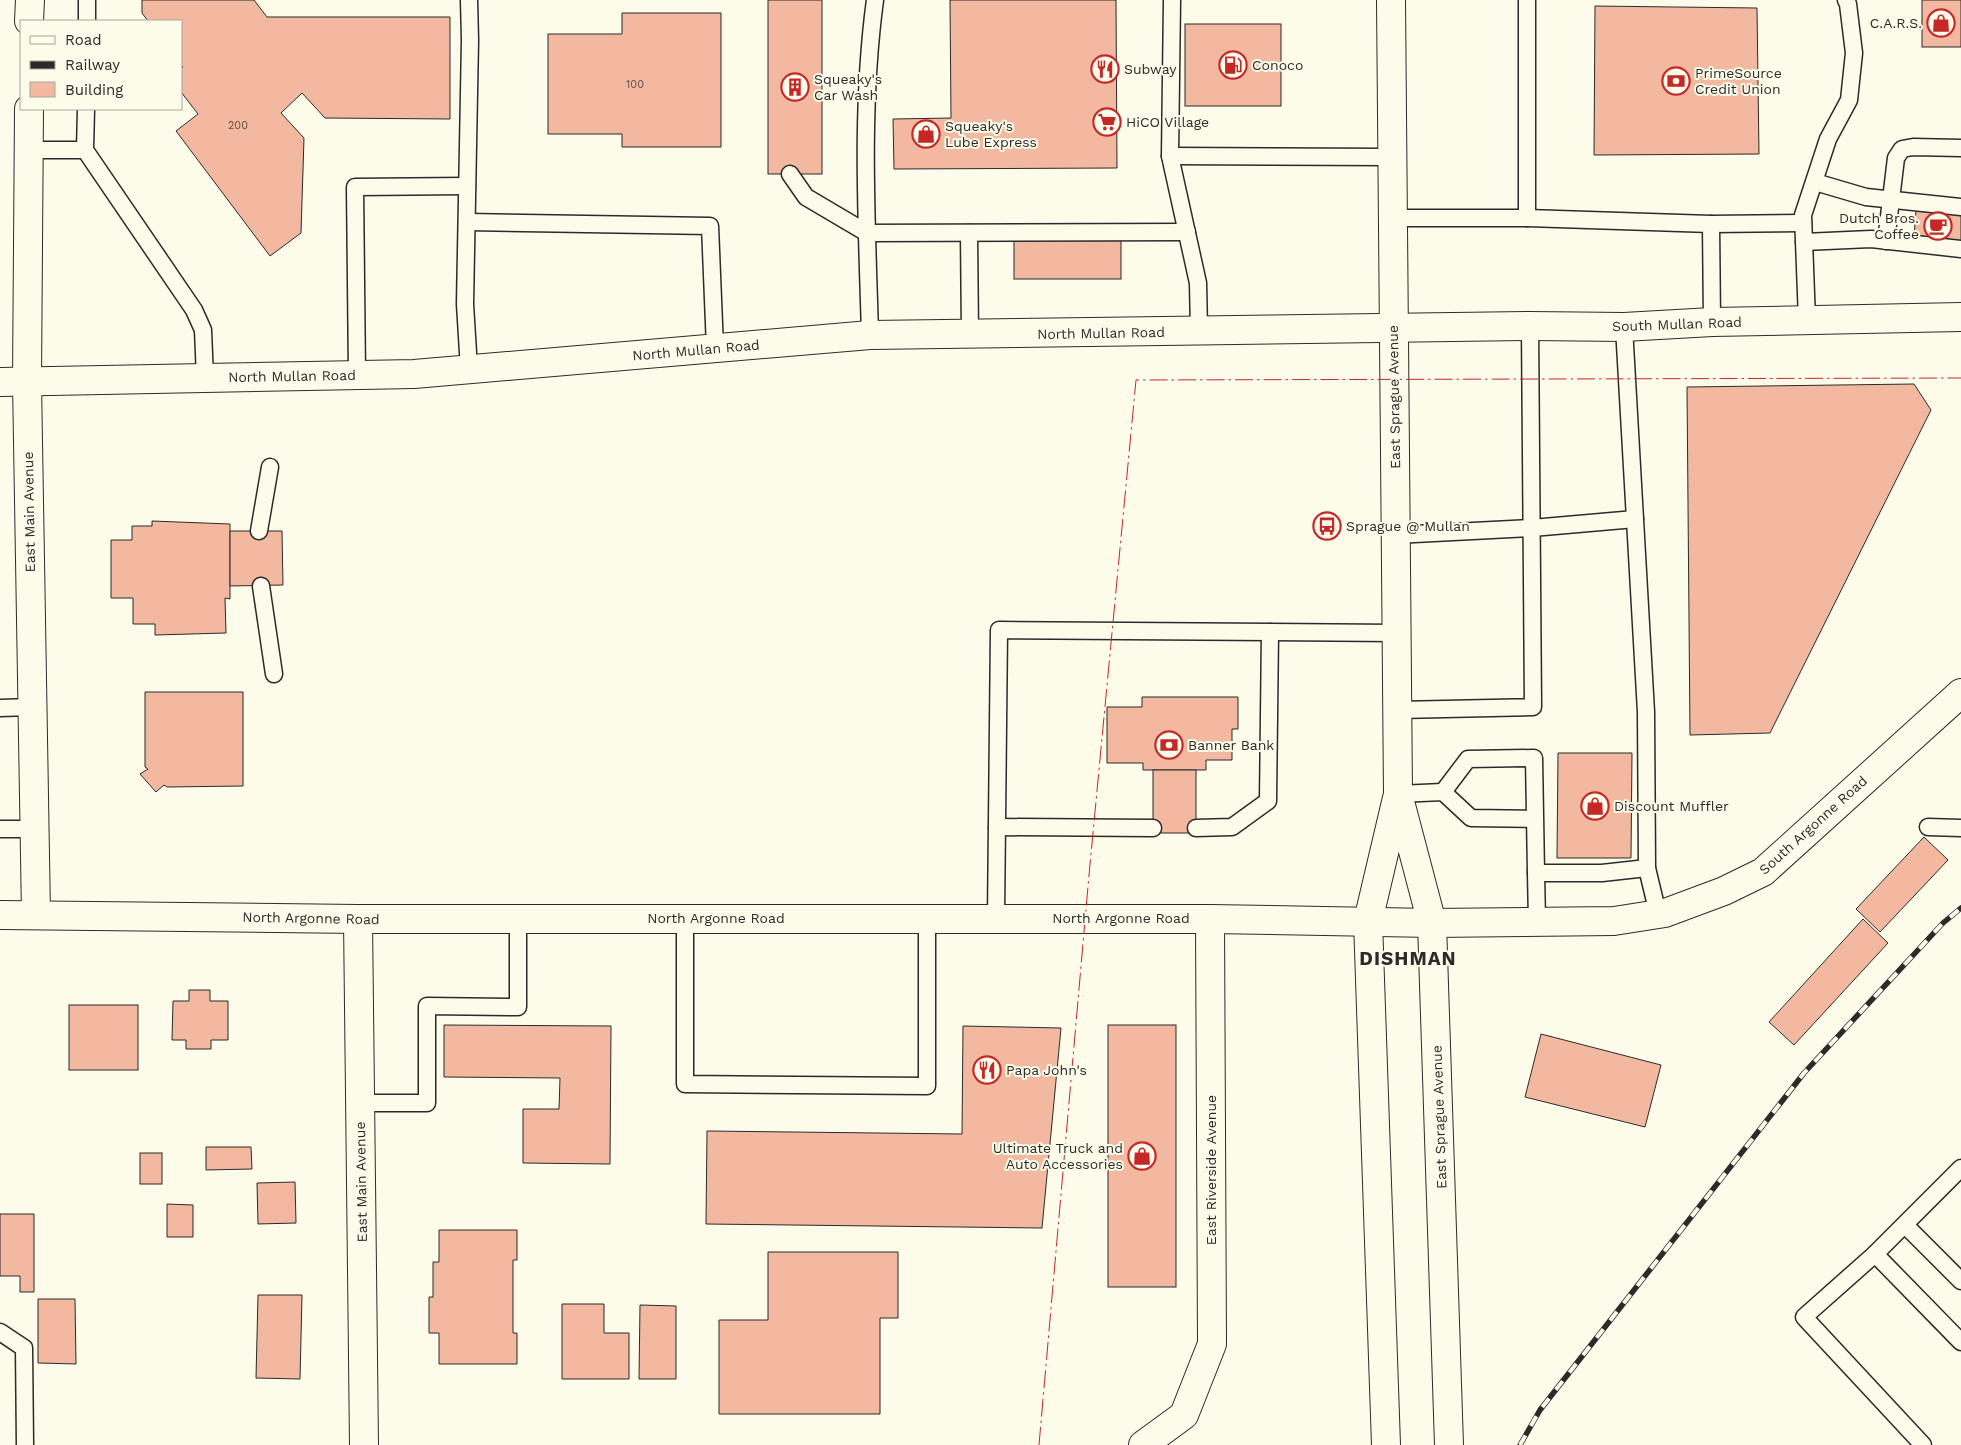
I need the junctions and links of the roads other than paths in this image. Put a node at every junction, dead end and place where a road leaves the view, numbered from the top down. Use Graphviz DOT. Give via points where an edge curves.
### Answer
graph roads {
  1 [pos="30,0"];
  2 [pos="87,0"];
  3 [pos="469,0"];
  4 [pos="875,0"];
  5 [pos="1172,0"];
  6 [pos="1391,0"];
  7 [pos="1527,0"];
  8 [pos="1846,0"];
  9 [pos="29,20"];
  10 [pos="87,20"];
  11 [pos="29,110"];
  12 [pos="86,110"];
  13 [pos="1961,148"];
  14 [pos="28,150"];
  15 [pos="85,150"];
  16 [pos="1170,156"];
  17 [pos="1392,157"];
  18 [pos="790,174"];
  19 [pos="1815,182"];
  20 [pos="467,186"];
  21 [pos="1891,200"];
  22 [pos="1961,207"];
  23 [pos="1392,218"];
  24 [pos="1527,218"];
  25 [pos="467,222"];
  26 [pos="1803,223"];
  27 [pos="1711,224"];
  28 [pos="1187,232"];
  29 [pos="867,233"];
  30 [pos="969,233"];
  31 [pos="1886,241"];
  32 [pos="1804,242"];
  33 [pos="1961,249"];
  34 [pos="1961,317"];
  35 [pos="1807,320"];
  36 [pos="1712,322"];
  37 [pos="1530,326"];
  38 [pos="1624,327"];
  39 [pos="1393,329"];
  40 [pos="1199,331"];
  41 [pos="970,334"];
  42 [pos="870,335"];
  43 [pos="715,348"];
  44 [pos="468,369"];
  45 [pos="357,375"];
  46 [pos="205,378"];
  47 [pos="0,382"];
  48 [pos="27,382"];
  49 [pos="270,467"];
  50 [pos="1635,518"];
  51 [pos="1532,528"];
  52 [pos="259,531"];
  53 [pos="1395,535"];
  54 [pos="261,586"];
  55 [pos="1270,632"];
  56 [pos="1397,633"];
  57 [pos="274,674"];
  58 [pos="1961,693"];
  59 [pos="32,707"];
  60 [pos="0,708"];
  61 [pos="1398,710"];
  62 [pos="1443,792"];
  63 [pos="1398,794"];
  64 [pos="1534,819"];
  65 [pos="1928,827"];
  66 [pos="997,828"];
  67 [pos="1154,828"];
  68 [pos="1196,828"];
  69 [pos="1961,828"];
  70 [pos="0,829"];
  71 [pos="34,829"];
  72 [pos="1647,868"];
  73 [pos="1536,873"];
  74 [pos="1658,914"];
  75 [pos="0,915"];
  76 [pos="36,915"];
  77 [pos="685,918"];
  78 [pos="928,918"];
  79 [pos="996,918"];
  80 [pos="358,919"];
  81 [pos="518,919"];
  82 [pos="1210,919"];
  83 [pos="1368,921"];
  84 [pos="1537,921"];
  85 [pos="1432,923"];
  86 [pos="360,1103"];
  87 [pos="1961,1168"];
  88 [pos="1905,1225"];
  89 [pos="1875,1254"];
  90 [pos="1961,1281"];
  91 [pos="0,1332"];
  92 [pos="1961,1342"];
  93 [pos="25,1445"];
  94 [pos="364,1445"];
  95 [pos="1143,1445"];
  96 [pos="1386,1445"];
  97 [pos="1449,1445"];
  98 [pos="1923,1445"];
  1 -- 9 [label="main road"];
  2 -- 10 [label="lane"];
  3 -- 20 [label="lane"];
  4 -- 29 [label="lane" via="868,50"];
  5 -- 16 [label="lane"];
  6 -- 17 [label="main road, East Sprague Avenue"];
  7 -- 24 [label="lane"];
  8 -- 19 [label="lane" via="1854,53 1849,100 1828,140"];
  11 -- 14 [label="main road, East Main Avenue"];
  12 -- 15 [label="lane"];
  13 -- 21 [label="lane" via="1902,149 1896,158"];
  14 -- 15 [label="lane"];
  14 -- 48 [label="main road, East Main Avenue"];
  15 -- 46 [label="lane" via="194,310 203,330"];
  16 -- 17 [label="lane"];
  16 -- 28 [label="lane"];
  17 -- 23 [label="main road, East Sprague Avenue"];
  18 -- 29 [label="lane" via="806,197"];
  19 -- 21 [label="lane" via="1866,197"];
  19 -- 26 [label="lane"];
  20 -- 25 [label="lane"];
  20 -- 45 [label="lane" via="355,188"];
  21 -- 22 [label="lane"];
  21 -- 31 [label="lane"];
  23 -- 24 [label="lane"];
  23 -- 39 [label="main road, East Sprague Avenue"];
  24 -- 27 [label="lane"];
  25 -- 43 [label="lane" via="710,226"];
  25 -- 44 [label="lane" via="465,304"];
  26 -- 27 [label="lane"];
  26 -- 32 [label="lane"];
  27 -- 36 [label="lane"];
  28 -- 30 [label="lane"];
  28 -- 40 [label="lane" via="1198,283"];
  29 -- 30 [label="lane"];
  29 -- 42 [label="lane"];
  30 -- 41 [label="lane"];
  31 -- 32 [label="lane"];
  31 -- 33 [label="lane"];
  32 -- 35 [label="lane"];
  34 -- 35 [label="main road, South Mullan Road"];
  35 -- 36 [label="main road, South Mullan Road"];
  36 -- 38 [label="main road, South Mullan Road"];
  37 -- 38 [label="main road, South Mullan Road"];
  37 -- 39 [label="main road, South Mullan Road"];
  37 -- 51 [label="lane"];
  38 -- 50 [label="lane"];
  39 -- 40 [label="main road, North Mullan Road"];
  39 -- 53 [label="main road, East Sprague Avenue"];
  40 -- 41 [label="main road, North Mullan Road"];
  41 -- 42 [label="main road, North Mullan Road"];
  42 -- 43 [label="main road, North Mullan Road"];
  43 -- 44 [label="main road, North Mullan Road"];
  44 -- 45 [label="main road, North Mullan Road"];
  45 -- 46 [label="main road, North Mullan Road"];
  46 -- 48 [label="main road, North Mullan Road"];
  47 -- 48 [label="main road, North Mullan Road"];
  48 -- 59 [label="main road, East Main Avenue"];
  49 -- 52 [label="lane"];
  50 -- 51 [label="lane"];
  50 -- 72 [label="lane" via="1646,712"];
  51 -- 53 [label="lane"];
  51 -- 61 [label="lane" via="1533,707"];
  53 -- 56 [label="main road, East Sprague Avenue"];
  54 -- 57 [label="lane"];
  55 -- 56 [label="lane"];
  55 -- 66 [label="lane" via="999,630"];
  55 -- 68 [label="lane" via="1268,801 1232,828"];
  56 -- 61 [label="main road, East Sprague Avenue"];
  58 -- 74 [label="main road, South Argonne Road" via="1763,872 1724,891"];
  59 -- 60 [label="lane"];
  59 -- 71 [label="main road, East Main Avenue"];
  61 -- 63 [label="main road, East Sprague Avenue"];
  62 -- 63 [label="lane"];
  62 -- 64 [label="lane" via="1471,818"];
  62 -- 64 [label="lane" via="1468,759 1534,758"];
  63 -- 83 [label="main road, East Sprague Avenue"];
  63 -- 85 [label="main road, East Sprague Avenue"];
  64 -- 73 [label="lane"];
  65 -- 69 [label="lane"];
  66 -- 67 [label="lane"];
  66 -- 79 [label="lane"];
  70 -- 71 [label="lane"];
  71 -- 76 [label="main road, East Main Avenue"];
  72 -- 73 [label="lane" via="1602,873"];
  72 -- 74 [label="lane"];
  73 -- 84 [label="lane"];
  74 -- 84 [label="main road, South Argonne Road" via="1614,921"];
  75 -- 76 [label="main road, North Argonne Road"];
  76 -- 80 [label="main road, North Argonne Road"];
  77 -- 78 [label="main road, North Argonne Road"];
  77 -- 78 [label="lane" via="684,1084 927,1086"];
  77 -- 81 [label="main road, North Argonne Road"];
  78 -- 79 [label="main road, North Argonne Road"];
  79 -- 82 [label="main road, North Argonne Road"];
  80 -- 81 [label="main road, North Argonne Road"];
  80 -- 86 [label="main road, East Main Avenue"];
  81 -- 86 [label="lane" via="518,1007 428,1006 428,1103"];
  82 -- 83 [label="main road, North Argonne Road"];
  82 -- 95 [label="main road, East Riverside Avenue" via="1212,1344 1184,1415"];
  83 -- 85 [label="main road, North Argonne Road"];
  83 -- 96 [label="main road, East Sprague Avenue"];
  84 -- 85 [label="main road, South Argonne Road"];
  85 -- 97 [label="main road, East Sprague Avenue"];
  86 -- 94 [label="main road, East Main Avenue"];
  87 -- 88 [label="lane"];
  88 -- 89 [label="lane"];
  88 -- 90 [label="lane"];
  89 -- 92 [label="lane"];
  89 -- 98 [label="lane" via="1804,1317"];
  91 -- 93 [label="lane" via="24,1348"];
}
